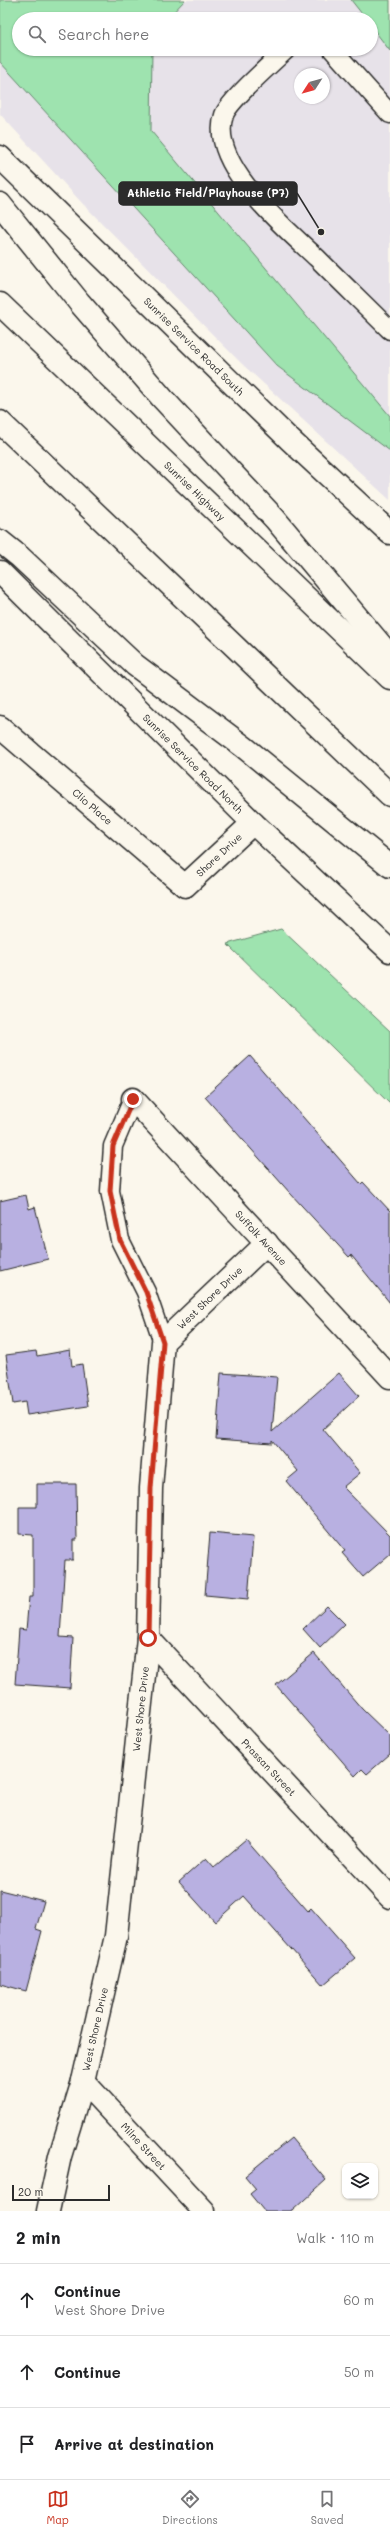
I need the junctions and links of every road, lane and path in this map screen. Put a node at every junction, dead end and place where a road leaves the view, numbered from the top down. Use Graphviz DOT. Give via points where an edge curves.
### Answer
graph roads {
  1 [pos="280,56"];
  2 [pos="338,56"];
  3 [pos="390,114"];
  4 [pos="0,157"];
  5 [pos="0,204"];
  6 [pos="0,304"];
  7 [pos="390,330"];
  8 [pos="0,422"];
  9 [pos="390,533"];
  10 [pos="0,541"];
  11 [pos="0,572"];
  12 [pos="390,656"];
  13 [pos="390,678"];
  14 [pos="0,727"];
  15 [pos="390,795"];
  16 [pos="253,823"];
  17 [pos="390,866"];
  18 [pos="185,886"];
  19 [pos="390,951"];
  20 [pos="133,1099"];
  21 [pos="267,1243"];
  22 [pos="163,1342"];
  23 [pos="390,1377"];
  24 [pos="148,1638"];
  25 [pos="390,1897"];
  26 [pos="83,2081"];
  27 [pos="48,2211"];
  28 [pos="204,2211"];
  1 -- 7 [label="lane" via="224,114 222,132 229,158 256,199"];
  2 -- 3 [label="lane"];
  4 -- 9 [label="main road, Sunrise Service Road South" via="289,439"];
  5 -- 12 [label="main road" via="163,399 275,519"];
  6 -- 13 [label="main road, Sunrise Highway"];
  8 -- 15 [label="main road"];
  10 -- 17 [label="main road" via="136,665 244,747"];
  11 -- 16 [label="main road, Sunrise Service Road North"];
  14 -- 18 [label="main road, Clio Place"];
  16 -- 18 [label="main road, Shore Drive"];
  16 -- 19 [label="main road, Sunrise Service Road North"];
  20 -- 21 [label="main road, Suffolk Avenue"];
  20 -- 22 [label="lane" via="113,1146 110,1191 120,1240 146,1292"];
  21 -- 22 [label="main road, West Shore Drive"];
  21 -- 23 [label="main road, Suffolk Avenue"];
  22 -- 24 [label="main road, West Shore Drive" via="151,1488"];
  24 -- 25 [label="main road, Prassan Street"];
  24 -- 26 [label="main road, West Shore Drive" via="116,1936"];
  26 -- 27 [label="main road, West Shore Drive" via="60,2156"];
  26 -- 28 [label="main road, Milne Street"];
}
